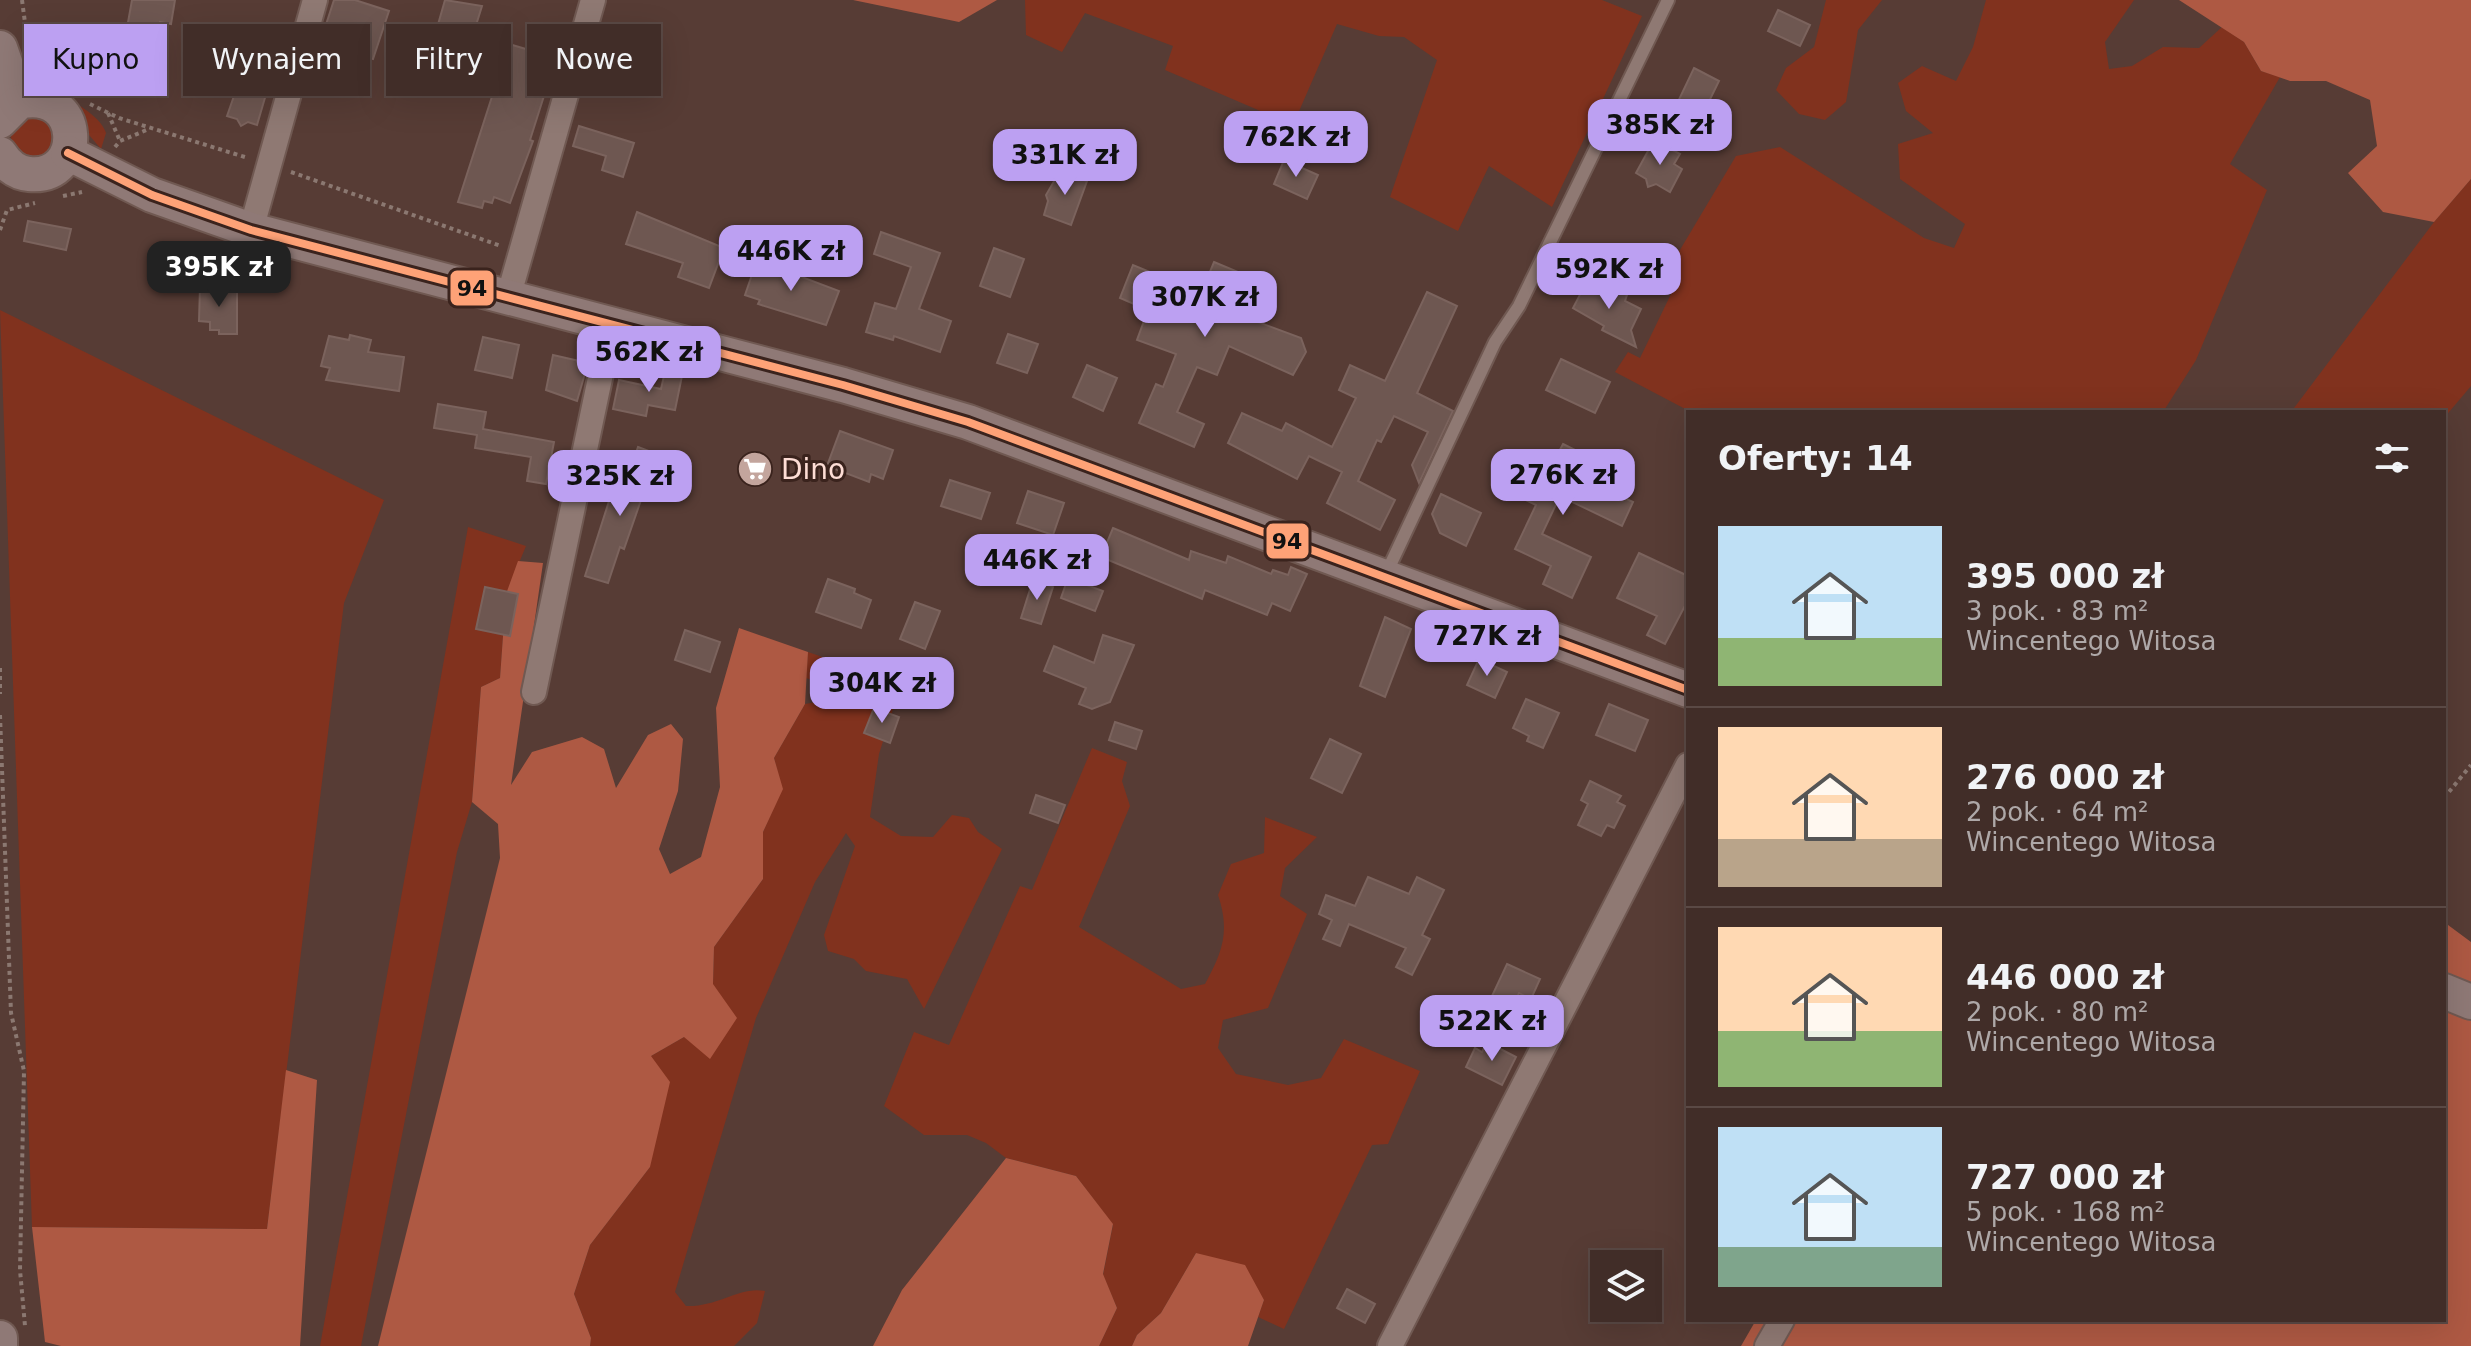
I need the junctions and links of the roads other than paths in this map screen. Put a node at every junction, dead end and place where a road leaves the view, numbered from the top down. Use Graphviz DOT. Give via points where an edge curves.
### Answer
graph roads {
  1 [pos="315,0"];
  2 [pos="593,0"];
  3 [pos="1668,0"];
  4 [pos="0,48"];
  5 [pos="10,111"];
  6 [pos="68,153"];
  7 [pos="2,162"];
  8 [pos="251,230"];
  9 [pos="508,298"];
  10 [pos="611,326"];
  11 [pos="1385,577"];
  12 [pos="1686,689"];
  13 [pos="534,692"];
  14 [pos="1686,769"];
  15 [pos="2446,992"];
  16 [pos="2471,1002"];
  17 [pos="1781,1322"];
  18 [pos="12,1328"];
  19 [pos="0,1346"];
  20 [pos="1390,1346"];
  21 [pos="1767,1346"];
  1 -- 8 [label="street"];
  2 -- 9 [label="street"];
  3 -- 11 [label="lane" via="1519,306 1495,342"];
  4 -- 5 [label="main road"];
  5 -- 6 [label="main road" via="32,99 56,107 70,128"];
  6 -- 7 [label="main road" via="61,164 38,174"];
  6 -- 8 [label="main road" via="152,195"];
  8 -- 9 [label="main road"];
  9 -- 10 [label="main road"];
  10 -- 11 [label="main road" via="968,422"];
  10 -- 13 [label="street"];
  11 -- 12 [label="main road"];
  14 -- 20 [label="street"];
  15 -- 16 [label="main road"];
  17 -- 21 [label="street"];
  18 -- 19 [label="main road"];
}
